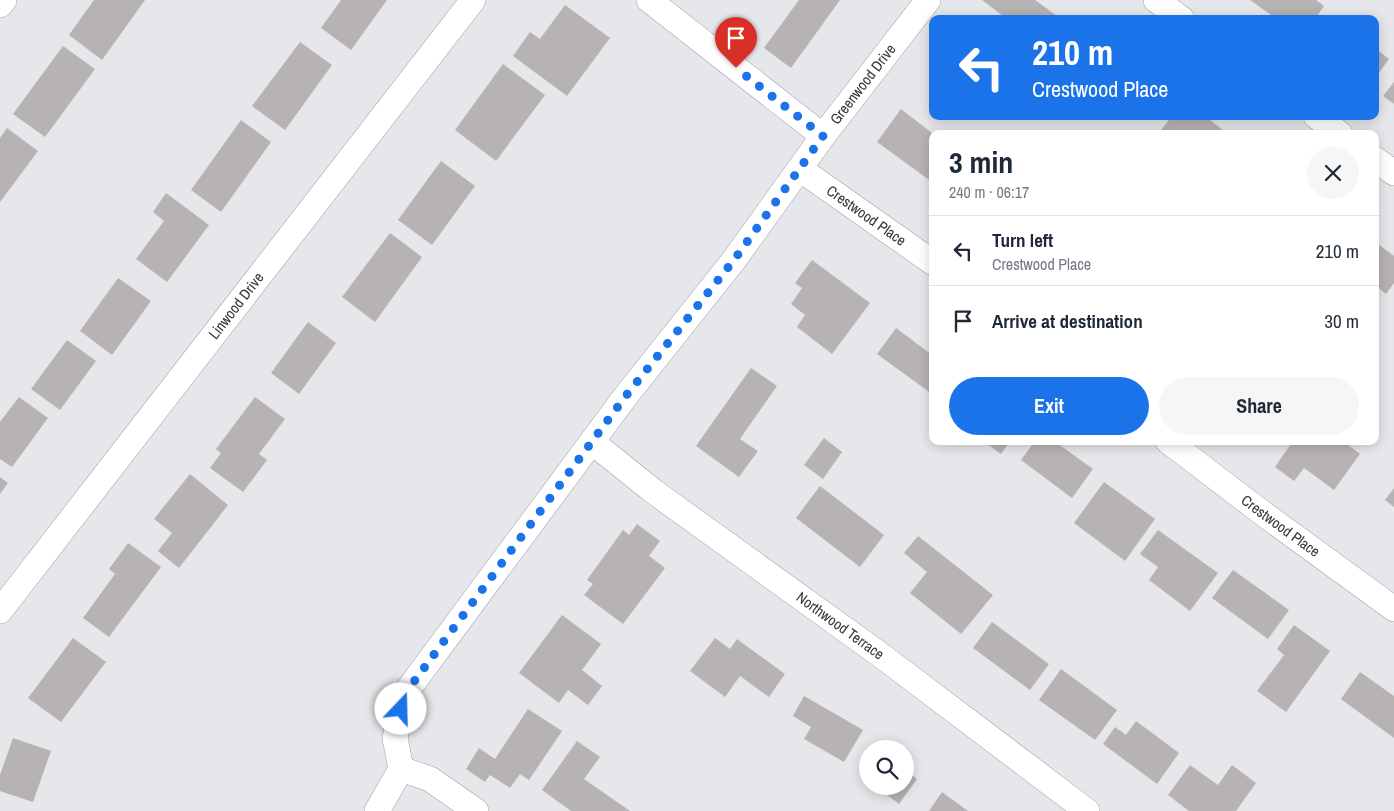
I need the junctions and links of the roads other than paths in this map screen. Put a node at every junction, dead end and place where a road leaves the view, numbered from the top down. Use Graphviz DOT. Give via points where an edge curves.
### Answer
graph roads {
  1 [pos="4,0"];
  2 [pos="473,0"];
  3 [pos="649,0"];
  4 [pos="928,0"];
  5 [pos="1156,0"];
  6 [pos="0,5"];
  7 [pos="1177,15"];
  8 [pos="1321,120"];
  9 [pos="1335,130"];
  10 [pos="823,136"];
  11 [pos="1379,162"];
  12 [pos="800,169"];
  13 [pos="1394,173"];
  14 [pos="929,260"];
  15 [pos="592,442"];
  16 [pos="1173,445"];
  17 [pos="1394,608"];
  18 [pos="0,611"];
  19 [pos="400,769"];
  20 [pos="377,811"];
  21 [pos="476,811"];
  22 [pos="1086,811"];
  1 -- 6 [label="street"];
  2 -- 18 [label="street, Linwood Drive"];
  3 -- 10 [label="street"];
  4 -- 10 [label="street, Greenwood Drive"];
  5 -- 7 [label="street"];
  8 -- 9 [label="street"];
  10 -- 12 [label="street, Greenwood Drive"];
  11 -- 13 [label="street"];
  12 -- 14 [label="street, Crestwood Place"];
  12 -- 15 [label="street, Greenwood Drive" via="734,260"];
  15 -- 19 [label="street, Greenwood Drive" via="404,695 395,738"];
  15 -- 22 [label="street, Northwood Terrace"];
  16 -- 17 [label="street, Crestwood Place"];
  19 -- 20 [label="street"];
  19 -- 21 [label="street" via="430,779"];
}
